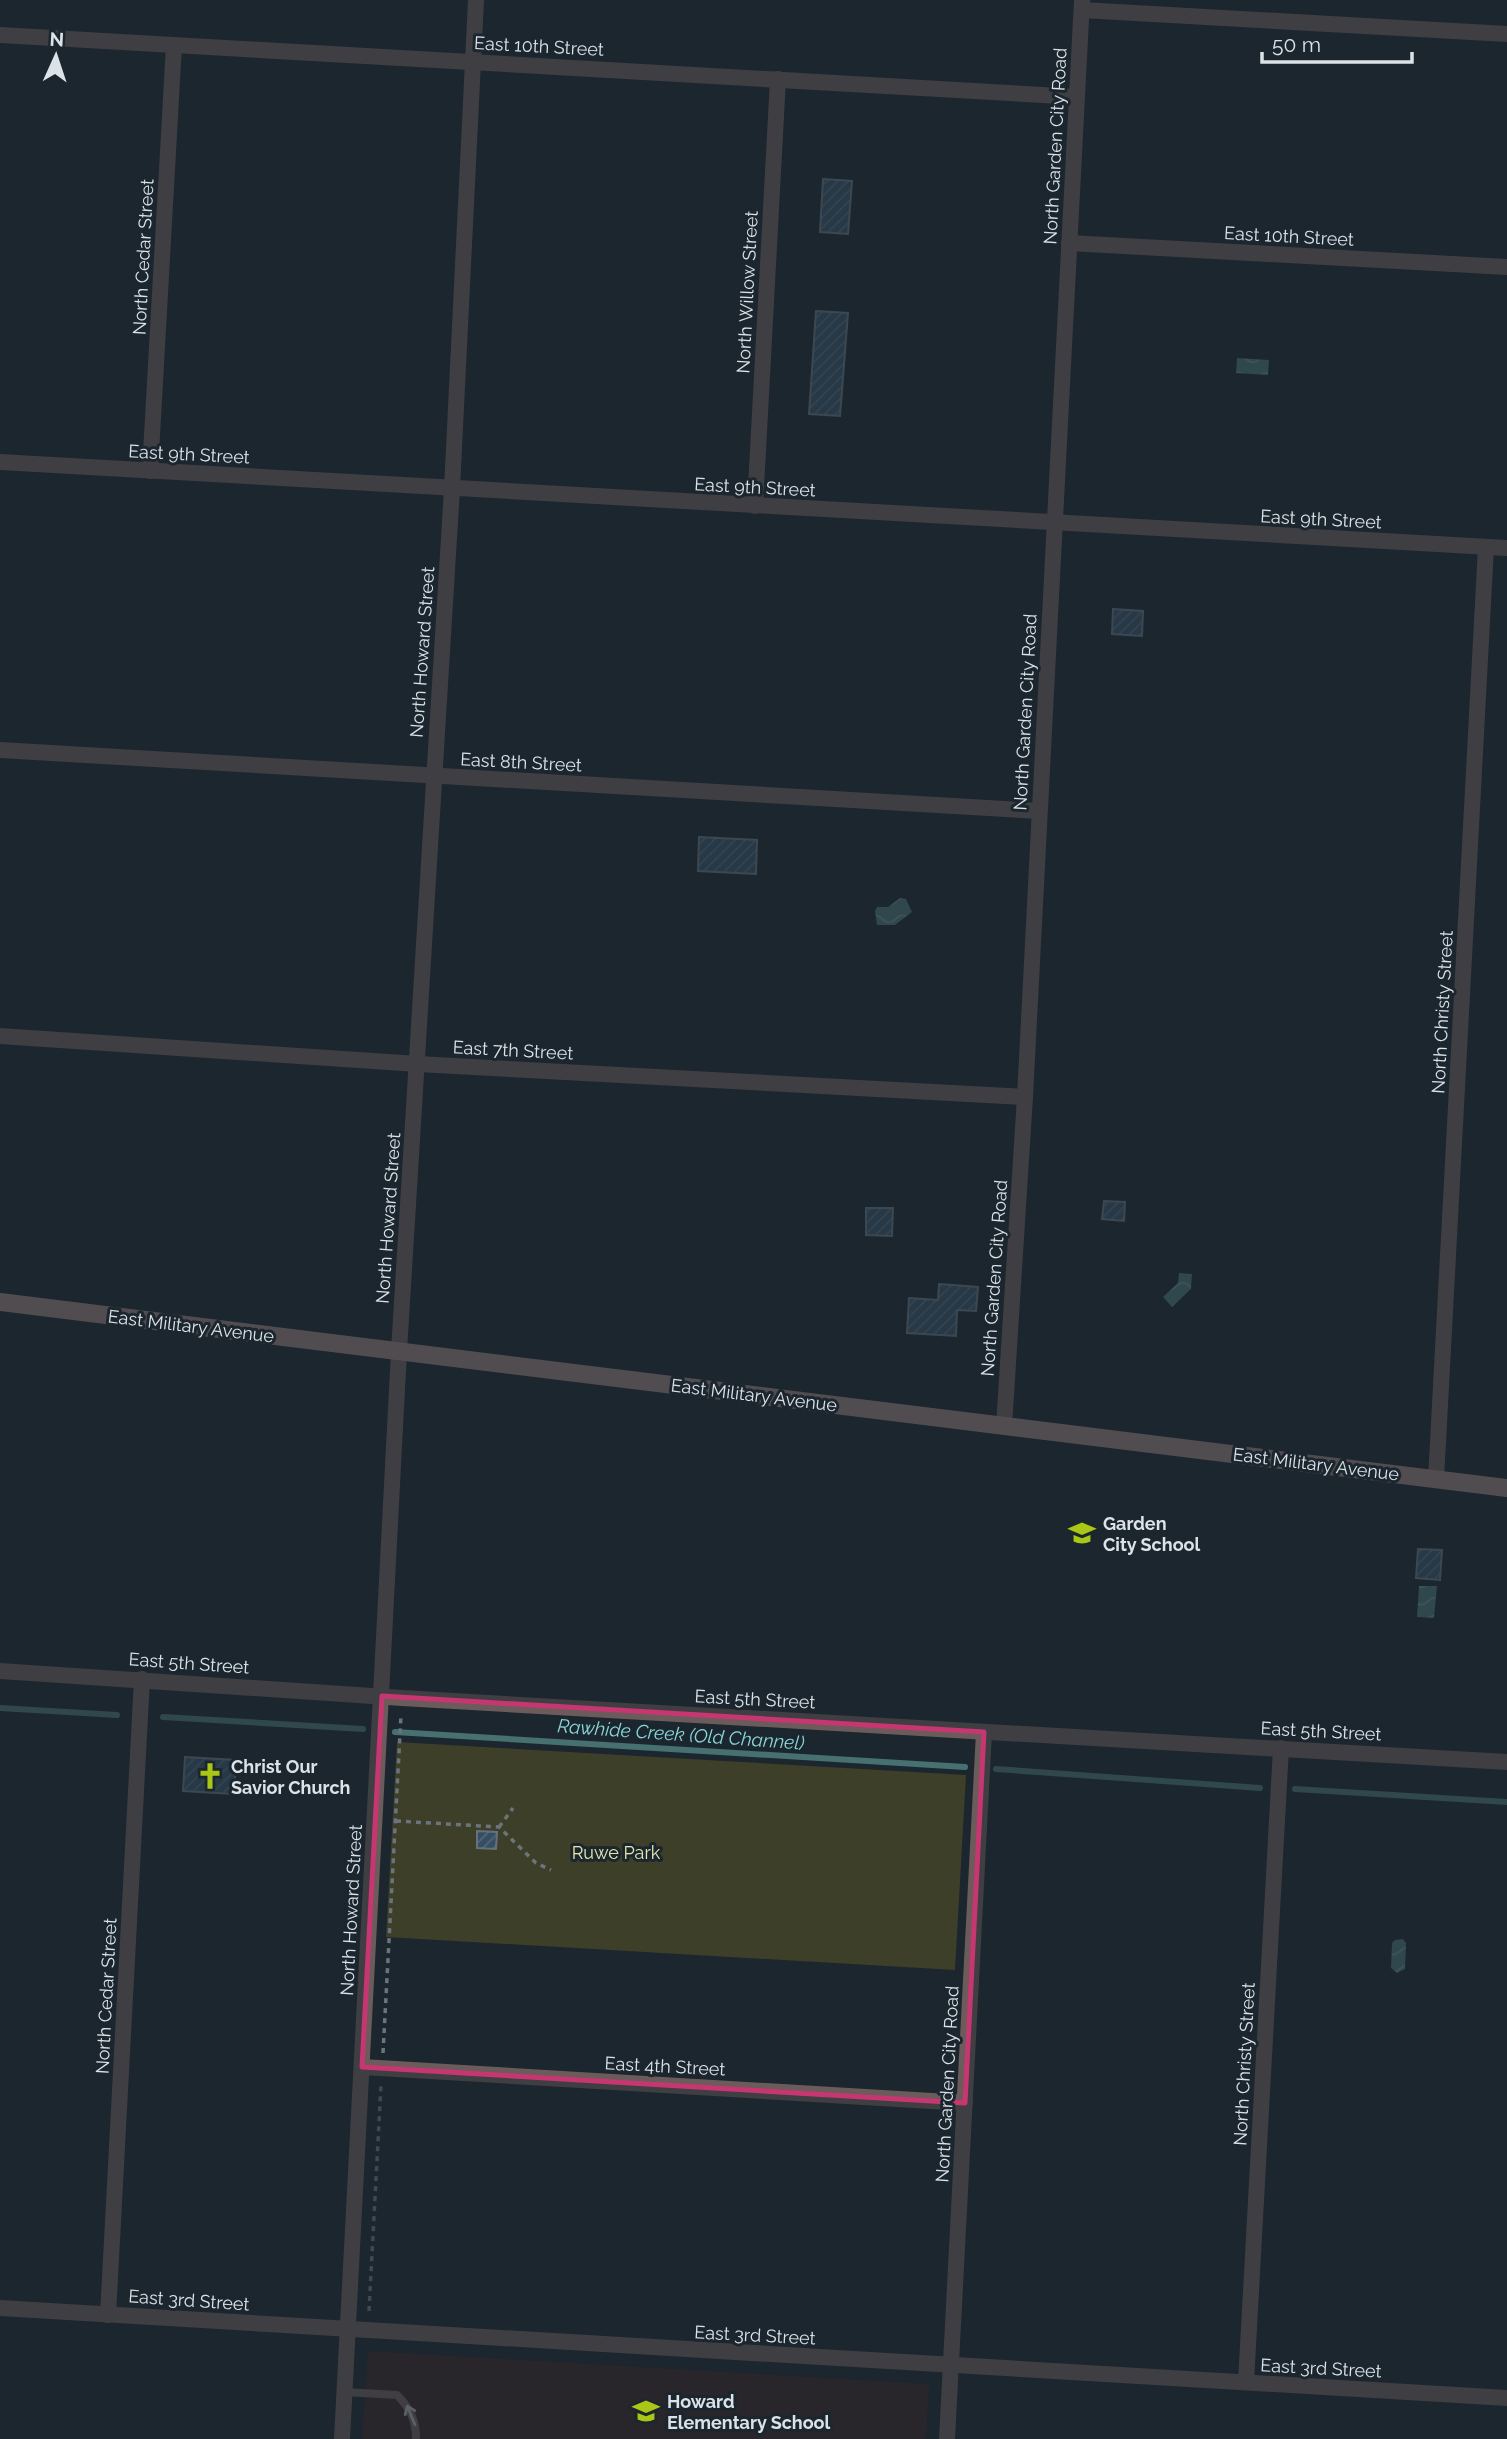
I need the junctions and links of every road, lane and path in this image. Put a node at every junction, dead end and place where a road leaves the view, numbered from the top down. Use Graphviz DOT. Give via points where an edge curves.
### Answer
graph roads {
  1 [pos="476,0"];
  2 [pos="1082,5"];
  3 [pos="1507,34"];
  4 [pos="0,35"];
  5 [pos="174,45"];
  6 [pos="473,62"];
  7 [pos="778,79"];
  8 [pos="1077,97"];
  9 [pos="1069,243"];
  10 [pos="1507,267"];
  11 [pos="0,462"];
  12 [pos="150,471"];
  13 [pos="452,489"];
  14 [pos="755,506"];
  15 [pos="1055,523"];
  16 [pos="1486,547"];
  17 [pos="1507,548"];
  18 [pos="0,750"];
  19 [pos="433,777"];
  20 [pos="1039,811"];
  21 [pos="0,1036"];
  22 [pos="418,1064"];
  23 [pos="1025,1097"];
  24 [pos="0,1302"];
  25 [pos="399,1351"];
  26 [pos="1004,1426"];
  27 [pos="1436,1479"];
  28 [pos="1507,1488"];
  29 [pos="0,1671"];
  30 [pos="142,1679"];
  31 [pos="382,1696"];
  32 [pos="401,1714"];
  33 [pos="984,1732"];
  34 [pos="1281,1748"];
  35 [pos="1507,1762"];
  36 [pos="513,1808"];
  37 [pos="396,1821"];
  38 [pos="499,1827"];
  39 [pos="551,1870"];
  40 [pos="362,2067"];
  41 [pos="382,2068"];
  42 [pos="965,2103"];
  43 [pos="0,2308"];
  44 [pos="108,2315"];
  45 [pos="348,2330"];
  46 [pos="368,2331"];
  47 [pos="952,2366"];
  48 [pos="1246,2382"];
  49 [pos="344,2392"];
  50 [pos="1507,2398"];
  51 [pos="342,2439"];
  52 [pos="416,2439"];
  53 [pos="947,2439"];
  1 -- 6 [label="street, North Howard Street"];
  2 -- 3 [label="street"];
  2 -- 8 [label="street, North Garden City Road"];
  4 -- 5 [label="street, East 10th Street"];
  5 -- 6 [label="street, East 10th Street"];
  5 -- 12 [label="street, North Cedar Street"];
  6 -- 7 [label="street, East 10th Street"];
  6 -- 13 [label="street, North Howard Street"];
  7 -- 8 [label="street, East 10th Street"];
  7 -- 14 [label="street, North Willow Street"];
  8 -- 9 [label="street, North Garden City Road"];
  9 -- 10 [label="street, East 10th Street"];
  9 -- 15 [label="street, North Garden City Road"];
  11 -- 12 [label="street, East 9th Street"];
  12 -- 13 [label="street, East 9th Street"];
  13 -- 14 [label="street, East 9th Street"];
  13 -- 19 [label="street, North Howard Street"];
  14 -- 15 [label="street, East 9th Street"];
  15 -- 16 [label="street, East 9th Street"];
  15 -- 20 [label="street, North Garden City Road"];
  16 -- 17 [label="street, East 9th Street"];
  16 -- 27 [label="street, North Christy Street"];
  18 -- 19 [label="street, East 8th Street"];
  19 -- 20 [label="street, East 8th Street"];
  19 -- 22 [label="street, North Howard Street"];
  20 -- 23 [label="street, North Garden City Road"];
  21 -- 22 [label="street, East 7th Street"];
  22 -- 23 [label="street, East 7th Street"];
  22 -- 25 [label="street, North Howard Street"];
  23 -- 26 [label="street, North Garden City Road"];
  24 -- 25 [label="main road, East Military Avenue"];
  25 -- 26 [label="main road, East Military Avenue"];
  25 -- 31 [label="street, North Howard Street"];
  26 -- 27 [label="main road, East Military Avenue"];
  27 -- 28 [label="main road, East Military Avenue"];
  29 -- 30 [label="street, East 5th Street"];
  30 -- 31 [label="street, East 5th Street"];
  30 -- 44 [label="street, North Cedar Street"];
  31 -- 33 [label="street, East 5th Street"];
  31 -- 40 [label="street, North Howard Street"];
  32 -- 37 [label="path"];
  33 -- 34 [label="street, East 5th Street"];
  33 -- 42 [label="street, North Garden City Road"];
  34 -- 35 [label="street, East 5th Street"];
  34 -- 48 [label="street, North Christy Street"];
  36 -- 38 [label="path"];
  37 -- 38 [label="path"];
  37 -- 41 [label="path"];
  38 -- 39 [label="path" via="536,1863"];
  40 -- 41 [label="street, East 4th Street"];
  40 -- 45 [label="street, North Howard Street"];
  41 -- 42 [label="street, East 4th Street"];
  41 -- 46 [label="path"];
  42 -- 47 [label="street, North Garden City Road"];
  43 -- 44 [label="street, East 3rd Street"];
  44 -- 45 [label="street, East 3rd Street"];
  45 -- 46 [label="street, East 3rd Street"];
  45 -- 49 [label="street, North Howard Street"];
  46 -- 47 [label="street, East 3rd Street"];
  47 -- 48 [label="street, East 3rd Street"];
  47 -- 53 [label="street, North Garden City Road"];
  48 -- 50 [label="street, East 3rd Street"];
  49 -- 51 [label="street, North Howard Street"];
  52 -- 49 [label="lane, one-way" via="408,2407 397,2395"];
}
